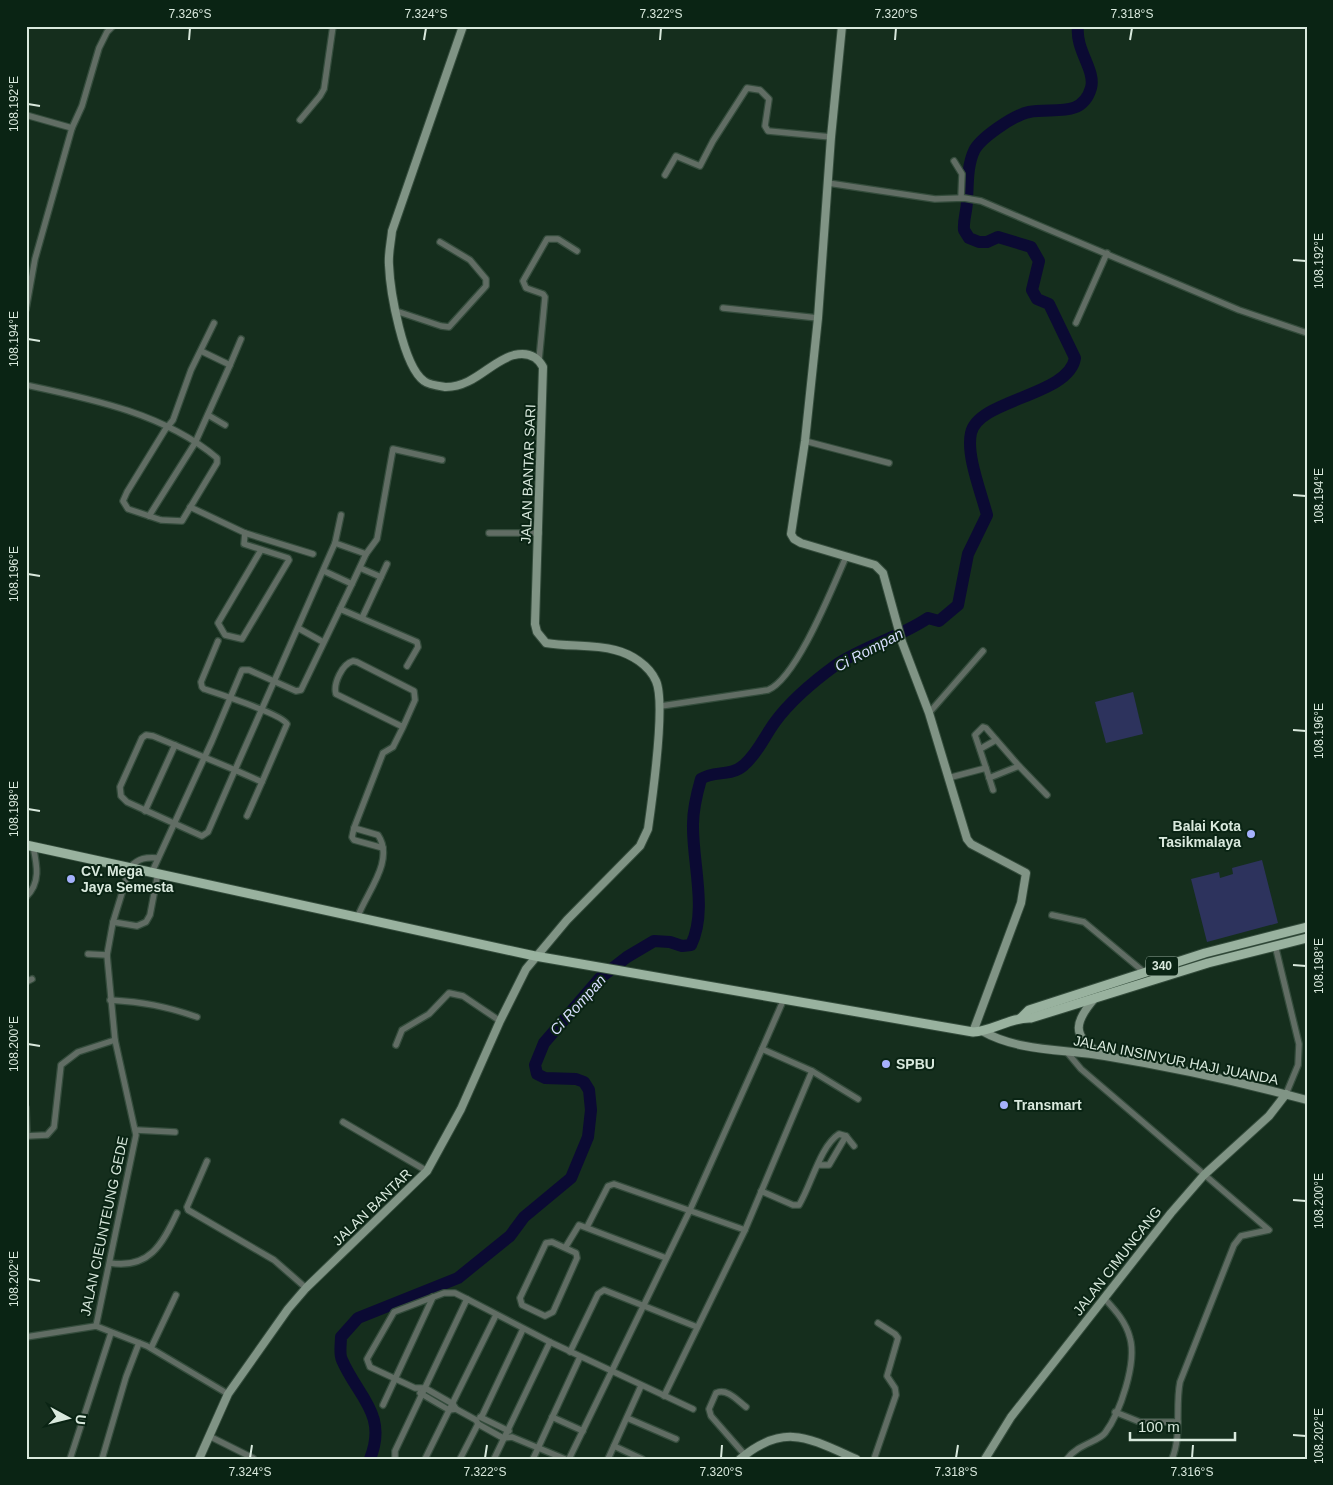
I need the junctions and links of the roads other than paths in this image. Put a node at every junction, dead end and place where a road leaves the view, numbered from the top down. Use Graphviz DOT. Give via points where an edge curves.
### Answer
graph roads {
  1 [pos="113,26"];
  2 [pos="333,26"];
  3 [pos="463,26"];
  4 [pos="842,26"];
  5 [pos="27,115"];
  6 [pos="300,120"];
  7 [pos="72,128"];
  8 [pos="831,137"];
  9 [pos="954,161"];
  10 [pos="665,175"];
  11 [pos="828,183"];
  12 [pos="962,198"];
  13 [pos="440,242"];
  14 [pos="577,251"];
  15 [pos="1107,253"];
  16 [pos="723,308"];
  17 [pos="26,309"];
  18 [pos="396,311"];
  19 [pos="818,318"];
  20 [pos="214,323"];
  21 [pos="1076,323"];
  22 [pos="1307,333"];
  23 [pos="241,339"];
  24 [pos="201,351"];
  25 [pos="539,360"];
  26 [pos="230,365"];
  27 [pos="26,385"];
  28 [pos="208,414"];
  29 [pos="225,425"];
  30 [pos="167,427"];
  31 [pos="805,441"];
  32 [pos="195,443"];
  33 [pos="442,460"];
  34 [pos="888,463"];
  35 [pos="190,508"];
  36 [pos="341,515"];
  37 [pos="149,516"];
  38 [pos="245,533"];
  39 [pos="488,533"];
  40 [pos="539,533"];
  41 [pos="335,543"];
  42 [pos="261,550"];
  43 [pos="313,554"];
  44 [pos="366,554"];
  45 [pos="846,557"];
  46 [pos="387,564"];
  47 [pos="360,568"];
  48 [pos="324,571"];
  49 [pos="381,576"];
  50 [pos="352,584"];
  51 [pos="340,609"];
  52 [pos="362,618"];
  53 [pos="298,628"];
  54 [pos="218,641"];
  55 [pos="323,642"];
  56 [pos="983,651"];
  57 [pos="407,666"];
  58 [pos="272,681"];
  59 [pos="230,698"];
  60 [pos="661,706"];
  61 [pos="261,710"];
  62 [pos="928,713"];
  63 [pos="403,727"];
  64 [pos="996,740"];
  65 [pos="174,745"];
  66 [pos="980,749"];
  67 [pos="204,757"];
  68 [pos="1019,766"];
  69 [pos="986,768"];
  70 [pos="235,770"];
  71 [pos="948,778"];
  72 [pos="989,778"];
  73 [pos="262,782"];
  74 [pos="993,790"];
  75 [pos="1047,795"];
  76 [pos="145,811"];
  77 [pos="247,816"];
  78 [pos="174,824"];
  79 [pos="354,828"];
  80 [pos="30,845"];
  81 [pos="383,848"];
  82 [pos="158,858"];
  83 [pos="130,868"];
  84 [pos="155,872"];
  85 [pos="26,897"];
  86 [pos="1052,915"];
  87 [pos="358,916"];
  88 [pos="112,922"];
  89 [pos="1307,927"];
  90 [pos="1307,938"];
  91 [pos="1275,945"];
  92 [pos="1205,953"];
  93 [pos="88,954"];
  94 [pos="107,955"];
  95 [pos="535,956"];
  96 [pos="1208,963"];
  97 [pos="1144,972"];
  98 [pos="1095,998"];
  99 [pos="110,1000"];
  100 [pos="783,1001"];
  101 [pos="197,1017"];
  102 [pos="1021,1018"];
  103 [pos="500,1021"];
  104 [pos="973,1032"];
  105 [pos="982,1032"];
  106 [pos="115,1040"];
  107 [pos="396,1045"];
  108 [pos="762,1049"];
  109 [pos="1066,1051"];
  110 [pos="1105,1056"];
  111 [pos="812,1071"];
  112 [pos="1286,1094"];
  113 [pos="858,1100"];
  114 [pos="1307,1100"];
  115 [pos="26,1108"];
  116 [pos="343,1122"];
  117 [pos="136,1130"];
  118 [pos="175,1132"];
  119 [pos="26,1136"];
  120 [pos="846,1136"];
  121 [pos="854,1146"];
  122 [pos="207,1161"];
  123 [pos="818,1165"];
  124 [pos="427,1171"];
  125 [pos="1204,1175"];
  126 [pos="761,1191"];
  127 [pos="690,1210"];
  128 [pos="177,1213"];
  129 [pos="587,1227"];
  130 [pos="745,1230"];
  131 [pos="565,1248"];
  132 [pos="666,1258"];
  133 [pos="110,1263"];
  134 [pos="306,1288"];
  135 [pos="176,1295"];
  136 [pos="433,1298"];
  137 [pos="467,1299"];
  138 [pos="1105,1299"];
  139 [pos="644,1306"];
  140 [pos="496,1315"];
  141 [pos="878,1324"];
  142 [pos="96,1326"];
  143 [pos="696,1327"];
  144 [pos="523,1329"];
  145 [pos="111,1333"];
  146 [pos="26,1337"];
  147 [pos="550,1342"];
  148 [pos="139,1343"];
  149 [pos="151,1348"];
  150 [pos="570,1352"];
  151 [pos="580,1357"];
  152 [pos="612,1372"];
  153 [pos="395,1380"];
  154 [pos="642,1386"];
  155 [pos="415,1388"];
  156 [pos="426,1388"];
  157 [pos="228,1394"];
  158 [pos="422,1396"];
  159 [pos="664,1396"];
  160 [pos="383,1405"];
  161 [pos="454,1406"];
  162 [pos="746,1407"];
  163 [pos="693,1409"];
  164 [pos="449,1410"];
  165 [pos="1115,1412"];
  166 [pos="552,1417"];
  167 [pos="627,1418"];
  168 [pos="479,1420"];
  169 [pos="1178,1422"];
  170 [pos="508,1429"];
  171 [pos="583,1431"];
  172 [pos="209,1436"];
  173 [pos="503,1438"];
  174 [pos="512,1438"];
  175 [pos="676,1439"];
  176 [pos="614,1446"];
  177 [pos="538,1448"];
  178 [pos="395,1456"];
  179 [pos="742,1457"];
  180 [pos="254,1458"];
  181 [pos="70,1459"];
  182 [pos="102,1459"];
  183 [pos="199,1459"];
  184 [pos="425,1459"];
  185 [pos="460,1459"];
  186 [pos="494,1459"];
  187 [pos="532,1459"];
  188 [pos="565,1459"];
  189 [pos="570,1459"];
  190 [pos="608,1459"];
  191 [pos="642,1459"];
  192 [pos="856,1459"];
  193 [pos="874,1459"];
  194 [pos="985,1459"];
  195 [pos="1066,1459"];
  196 [pos="1172,1459"];
  1 -- 7 [label="street" via="99,48"];
  2 -- 6 [label="street" via="324,89"];
  3 -- 18 [label="street" via="392,231 389,264"];
  4 -- 8 [label="street"];
  5 -- 7 [label="street"];
  7 -- 17 [label="street" via="35,259"];
  8 -- 10 [label="street" via="768,131 765,126 769,99 760,90 749,88 724,123 700,166 676,156"];
  8 -- 11 [label="street"];
  9 -- 12 [label="street" via="962,174"];
  11 -- 12 [label="street" via="935,199"];
  11 -- 19 [label="street"];
  12 -- 15 [label="street"];
  13 -- 18 [label="street" via="470,260 486,279 486,286 449,326"];
  14 -- 25 [label="street" via="558,239 547,239 523,281 526,288 546,297"];
  15 -- 21 [label="street"];
  15 -- 22 [label="street" via="1239,310"];
  16 -- 19 [label="street"];
  18 -- 25 [label="street" via="405,351 417,374 430,384 458,385 511,356 528,354"];
  19 -- 31 [label="street"];
  20 -- 24 [label="street"];
  23 -- 26 [label="street"];
  24 -- 26 [label="street"];
  24 -- 30 [label="street" via="189,374 177,412"];
  25 -- 40 [label="street, JALAN BANTAR SARI" via="543,367"];
  26 -- 28 [label="street"];
  27 -- 30 [label="street" via="90,399"];
  28 -- 29 [label="street"];
  28 -- 32 [label="street"];
  30 -- 32 [label="street"];
  30 -- 37 [label="street" via="123,501 128,509"];
  31 -- 34 [label="street"];
  31 -- 45 [label="street" via="791,534 801,542"];
  32 -- 35 [label="street" via="218,458"];
  32 -- 37 [label="street"];
  33 -- 44 [label="street" via="393,449 378,536"];
  35 -- 37 [label="street" via="182,521"];
  35 -- 38 [label="street"];
  36 -- 41 [label="street"];
  38 -- 42 [label="street" via="244,544"];
  38 -- 43 [label="street"];
  39 -- 40 [label="street"];
  40 -- 60 [label="street, JALAN BANTAR SARI" via="535,624 541,638 546,643 614,649 633,657 648,669 656,681"];
  41 -- 44 [label="street"];
  41 -- 48 [label="street"];
  42 -- 42 [label="street" via="288,558 288,564 242,639 225,635 218,623"];
  44 -- 47 [label="street"];
  45 -- 60 [label="street" via="805,643 775,686 768,690"];
  45 -- 62 [label="street" via="875,565 883,573 902,642"];
  46 -- 49 [label="street"];
  47 -- 49 [label="street"];
  47 -- 50 [label="street"];
  48 -- 50 [label="street"];
  48 -- 53 [label="street"];
  49 -- 52 [label="street"];
  50 -- 51 [label="street"];
  51 -- 52 [label="street"];
  51 -- 55 [label="street"];
  52 -- 57 [label="street" via="417,642 418,647"];
  53 -- 55 [label="street"];
  53 -- 58 [label="street"];
  54 -- 59 [label="street" via="201,685"];
  55 -- 58 [label="street" via="301,690"];
  56 -- 62 [label="street"];
  58 -- 59 [label="street" via="242,670"];
  58 -- 61 [label="street"];
  59 -- 61 [label="street"];
  59 -- 67 [label="street"];
  60 -- 95 [label="street, JALAN BANTAR SARI" via="650,817 644,839"];
  61 -- 70 [label="street"];
  61 -- 73 [label="street" via="282,718 287,724"];
  62 -- 71 [label="street"];
  63 -- 63 [label="street" via="336,694 335,686 346,664 357,662 414,691 415,700"];
  63 -- 79 [label="street" via="392,747 383,753"];
  64 -- 66 [label="street"];
  64 -- 66 [label="street" via="986,728 982,728 975,734"];
  64 -- 68 [label="street"];
  65 -- 67 [label="street"];
  65 -- 76 [label="street"];
  65 -- 76 [label="street" via="149,735 142,738 120,791 124,800"];
  66 -- 69 [label="street"];
  67 -- 70 [label="street"];
  67 -- 78 [label="street"];
  68 -- 72 [label="street"];
  68 -- 75 [label="street"];
  69 -- 71 [label="street"];
  69 -- 72 [label="street"];
  70 -- 73 [label="street"];
  70 -- 78 [label="street" via="205,835"];
  71 -- 104 [label="street" via="969,842 1025,872 1026,876 1021,903"];
  72 -- 74 [label="street"];
  73 -- 77 [label="street"];
  76 -- 78 [label="street"];
  78 -- 82 [label="street"];
  79 -- 81 [label="street" via="378,835"];
  79 -- 81 [label="street" via="354,840"];
  80 -- 83 [label="main road"];
  80 -- 85 [label="street" via="37,868 36,881"];
  81 -- 87 [label="street" via="382,868 364,898"];
  82 -- 83 [label="street" via="143,858"];
  82 -- 84 [label="street"];
  83 -- 84 [label="main road"];
  83 -- 88 [label="street, JALAN CIEUNTEUNG GEDE"];
  84 -- 87 [label="main road"];
  84 -- 88 [label="street" via="150,915 146,922 137,926"];
  86 -- 97 [label="street" via="1084,922"];
  87 -- 95 [label="main road"];
  88 -- 94 [label="street, JALAN CIEUNTEUNG GEDE"];
  89 -- 92 [label="main road, 340"];
  90 -- 91 [label="main road, 340"];
  91 -- 96 [label="main road, 340"];
  91 -- 112 [label="street" via="1299,1044 1298,1065"];
  92 -- 96 [label="main road"];
  92 -- 97 [label="main road, 340"];
  93 -- 94 [label="street"];
  94 -- 99 [label="street, JALAN CIEUNTEUNG GEDE"];
  95 -- 100 [label="main road"];
  95 -- 103 [label="street, JALAN BANTAR"];
  96 -- 98 [label="main road, 340"];
  97 -- 102 [label="main road, 340" via="1029,1010"];
  98 -- 102 [label="main road, 340" via="1031,1018"];
  98 -- 110 [label="street" via="1081,1014 1078,1024 1090,1048"];
  99 -- 101 [label="street" via="163,1005"];
  99 -- 106 [label="street, JALAN CIEUNTEUNG GEDE"];
  100 -- 104 [label="main road"];
  100 -- 108 [label="street"];
  102 -- 105 [label="main road"];
  103 -- 107 [label="street" via="469,1000 450,993 429,1014 402,1030"];
  103 -- 124 [label="street, JALAN BANTAR" via="461,1109"];
  104 -- 105 [label="main road"];
  105 -- 109 [label="street, JALAN INSINYUR HAJI JUANDA" via="1005,1042"];
  106 -- 117 [label="street, JALAN CIEUNTEUNG GEDE"];
  106 -- 119 [label="street" via="78,1052 66,1061 60,1069 54,1127 43,1136"];
  108 -- 111 [label="street"];
  108 -- 127 [label="street"];
  109 -- 110 [label="street, JALAN INSINYUR HAJI JUANDA"];
  109 -- 125 [label="street" via="1081,1069"];
  110 -- 112 [label="street, JALAN INSINYUR HAJI JUANDA"];
  111 -- 113 [label="street"];
  111 -- 126 [label="street"];
  112 -- 114 [label="street, JALAN INSINYUR HAJI JUANDA"];
  112 -- 125 [label="street, JALAN CIMUNCANG" via="1269,1116"];
  115 -- 119 [label="street"];
  116 -- 124 [label="street"];
  117 -- 118 [label="street"];
  117 -- 133 [label="street, JALAN CIEUNTEUNG GEDE" via="135,1149"];
  120 -- 121 [label="street"];
  120 -- 123 [label="street" via="829,1165"];
  120 -- 123 [label="street" via="835,1136"];
  122 -- 134 [label="street" via="191,1194 188,1210 274,1260"];
  123 -- 126 [label="street" via="799,1205"];
  124 -- 134 [label="street, JALAN BANTAR"];
  125 -- 138 [label="street, JALAN CIMUNCANG" via="1171,1212"];
  125 -- 169 [label="street" via="1269,1230 1241,1236 1234,1245 1180,1382"];
  126 -- 130 [label="street"];
  127 -- 129 [label="street" via="611,1184"];
  127 -- 130 [label="street"];
  127 -- 132 [label="street"];
  128 -- 133 [label="street" via="160,1243 144,1260 128,1266"];
  129 -- 131 [label="street" via="577,1226"];
  129 -- 132 [label="street"];
  130 -- 143 [label="street"];
  131 -- 131 [label="street" via="546,1243 520,1298 522,1305 545,1316 553,1312 577,1258 576,1253"];
  132 -- 139 [label="street"];
  133 -- 142 [label="street, JALAN CIEUNTEUNG GEDE"];
  134 -- 157 [label="street, JALAN BANTAR"];
  135 -- 149 [label="street"];
  136 -- 137 [label="street" via="450,1292"];
  136 -- 153 [label="street"];
  136 -- 153 [label="street" via="394,1312 368,1359 369,1366"];
  137 -- 140 [label="street"];
  137 -- 156 [label="street"];
  138 -- 165 [label="street" via="1124,1323 1131,1347 1127,1381"];
  138 -- 194 [label="street, JALAN CIMUNCANG" via="1011,1417"];
  139 -- 143 [label="street"];
  139 -- 150 [label="street" via="604,1290 598,1294"];
  139 -- 152 [label="street"];
  140 -- 144 [label="street"];
  140 -- 161 [label="street"];
  141 -- 193 [label="street" via="898,1338 886,1376 896,1395"];
  142 -- 145 [label="street, JALAN CIEUNTEUNG GEDE"];
  142 -- 146 [label="street"];
  143 -- 159 [label="street"];
  144 -- 147 [label="street"];
  144 -- 168 [label="street"];
  145 -- 148 [label="street, JALAN CIEUNTEUNG GEDE"];
  145 -- 181 [label="street"];
  147 -- 150 [label="street"];
  147 -- 170 [label="street"];
  148 -- 149 [label="street, JALAN CIEUNTEUNG GEDE"];
  148 -- 182 [label="street"];
  149 -- 157 [label="street, JALAN CIEUNTEUNG GEDE"];
  150 -- 151 [label="street"];
  151 -- 152 [label="street"];
  151 -- 166 [label="street"];
  152 -- 154 [label="street"];
  152 -- 171 [label="street"];
  153 -- 155 [label="street"];
  153 -- 160 [label="street"];
  154 -- 159 [label="street"];
  154 -- 167 [label="street"];
  155 -- 156 [label="street"];
  155 -- 158 [label="street"];
  156 -- 158 [label="street"];
  156 -- 161 [label="street"];
  157 -- 172 [label="street, JALAN BANTAR"];
  158 -- 164 [label="street"];
  158 -- 178 [label="street"];
  159 -- 163 [label="street"];
  161 -- 164 [label="street"];
  161 -- 168 [label="street"];
  162 -- 179 [label="street" via="722,1391 716,1393 708,1409"];
  164 -- 184 [label="street"];
  165 -- 169 [label="street" via="1140,1422"];
  165 -- 195 [label="street" via="1102,1436 1076,1448"];
  166 -- 171 [label="street"];
  166 -- 177 [label="street"];
  167 -- 175 [label="street"];
  167 -- 176 [label="street"];
  168 -- 170 [label="street"];
  168 -- 173 [label="street"];
  168 -- 185 [label="street"];
  169 -- 196 [label="street"];
  170 -- 173 [label="street"];
  170 -- 174 [label="street"];
  171 -- 189 [label="street"];
  172 -- 180 [label="street"];
  172 -- 183 [label="street, JALAN BANTAR"];
  173 -- 174 [label="street"];
  173 -- 186 [label="street"];
  174 -- 177 [label="street"];
  176 -- 190 [label="street"];
  176 -- 191 [label="street"];
  177 -- 187 [label="street"];
  177 -- 188 [label="street"];
  179 -- 192 [label="street" via="771,1438 780,1436 812,1441"];
}
